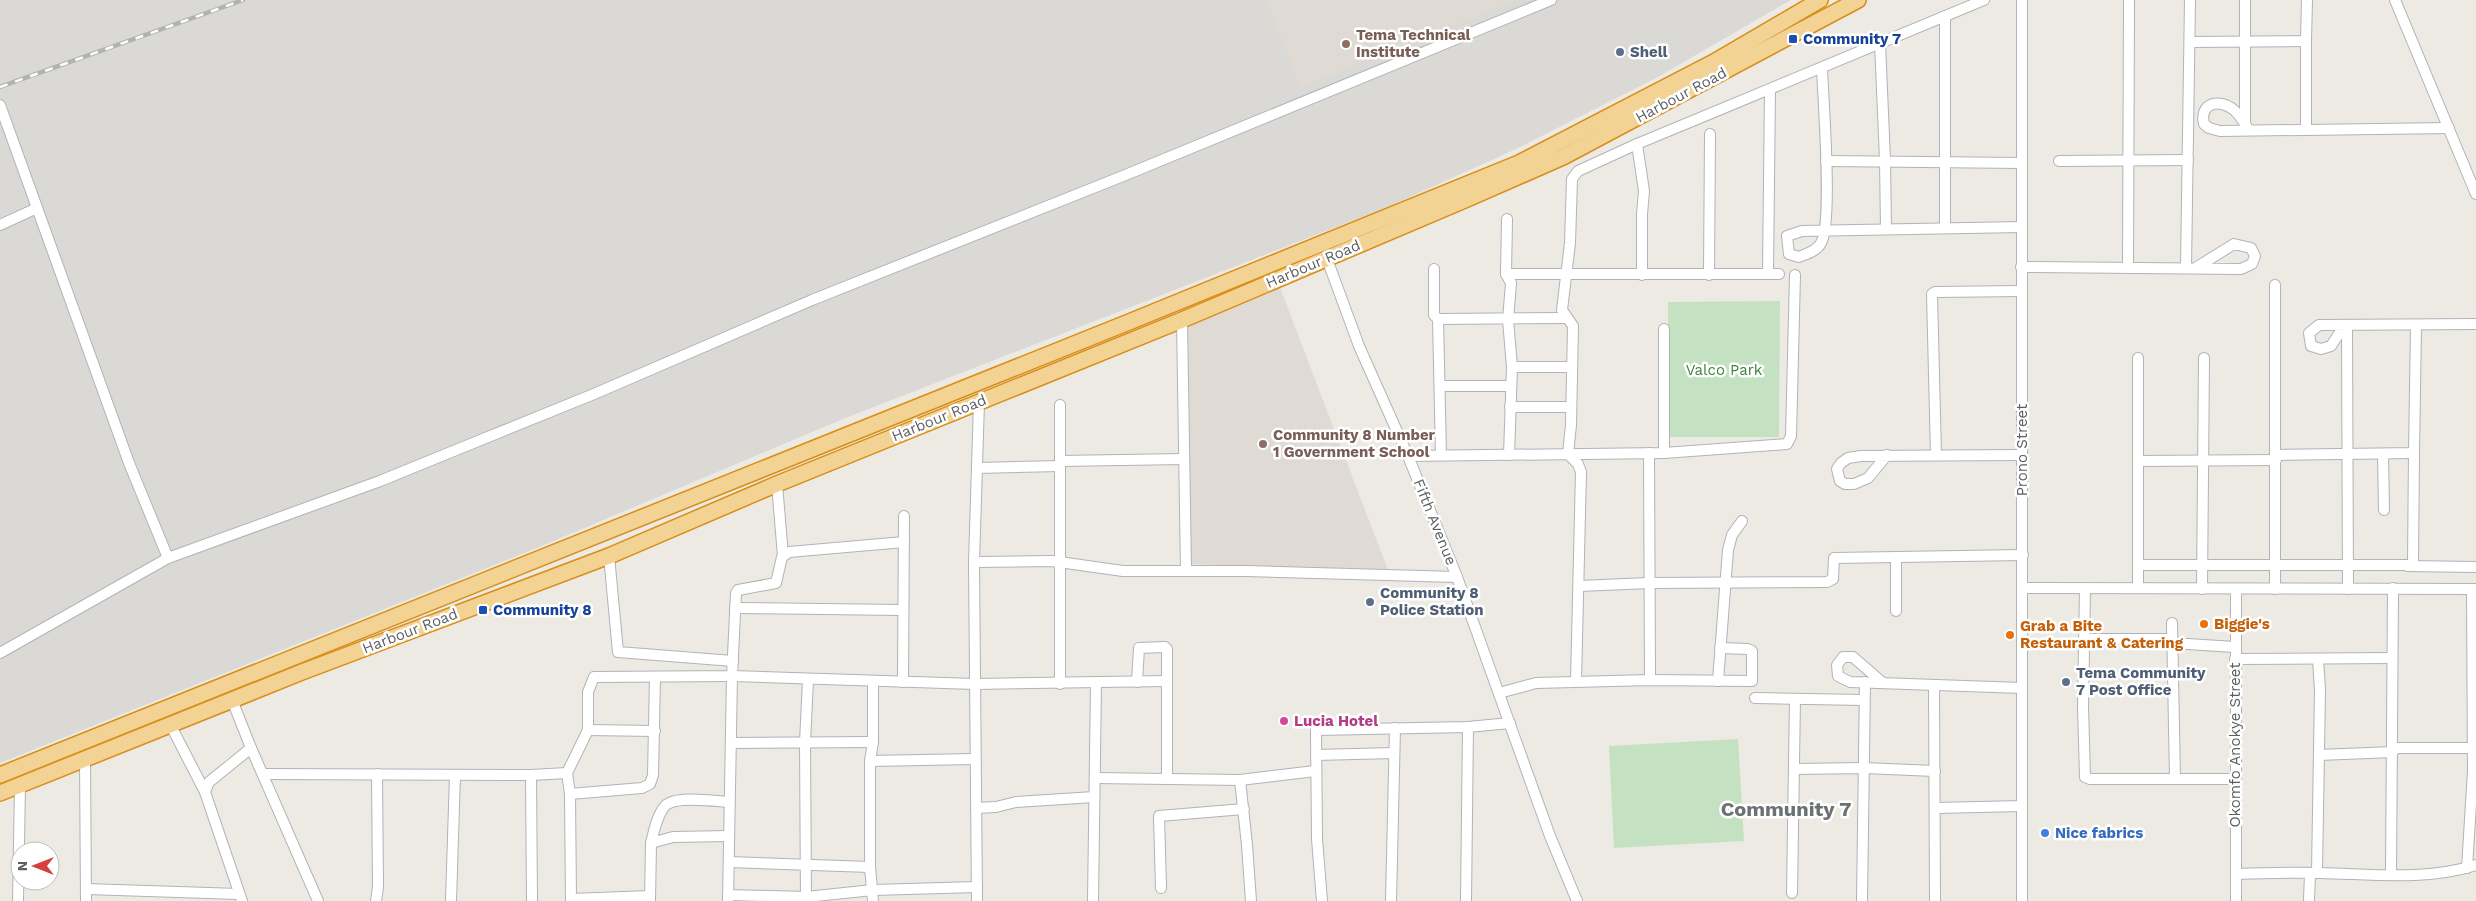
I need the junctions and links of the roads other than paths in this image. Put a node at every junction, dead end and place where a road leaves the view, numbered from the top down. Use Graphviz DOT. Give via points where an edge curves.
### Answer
graph roads {
  1 [pos="1551,0"];
  2 [pos="1820,0"];
  3 [pos="1858,0"];
  4 [pos="1984,0"];
  5 [pos="2022,0"];
  6 [pos="2129,0"];
  7 [pos="2190,0"];
  8 [pos="2245,0"];
  9 [pos="2307,0"];
  10 [pos="2395,0"];
  11 [pos="1945,16"];
  12 [pos="2306,41"];
  13 [pos="2190,42"];
  14 [pos="2245,42"];
  15 [pos="1880,43"];
  16 [pos="1822,68"];
  17 [pos="1770,89"];
  18 [pos="0,105"];
  19 [pos="2448,128"];
  20 [pos="2306,129"];
  21 [pos="1710,134"];
  22 [pos="1637,144"];
  23 [pos="1885,160"];
  24 [pos="2188,160"];
  25 [pos="1826,161"];
  26 [pos="2059,161"];
  27 [pos="2128,161"];
  28 [pos="1946,162"];
  29 [pos="2022,163"];
  30 [pos="2476,194"];
  31 [pos="37,208"];
  32 [pos="1507,219"];
  33 [pos="0,225"];
  34 [pos="2022,227"];
  35 [pos="1945,228"];
  36 [pos="1886,229"];
  37 [pos="1327,258"];
  38 [pos="2021,267"];
  39 [pos="1434,268"];
  40 [pos="2128,268"];
  41 [pos="2186,268"];
  42 [pos="2197,268"];
  43 [pos="1506,274"];
  44 [pos="1768,274"];
  45 [pos="1779,274"];
  46 [pos="1566,275"];
  47 [pos="1642,275"];
  48 [pos="1709,275"];
  49 [pos="1795,275"];
  50 [pos="2275,285"];
  51 [pos="2021,291"];
  52 [pos="1566,318"];
  53 [pos="1438,319"];
  54 [pos="1182,320"];
  55 [pos="1508,320"];
  56 [pos="2476,324"];
  57 [pos="2416,325"];
  58 [pos="1664,329"];
  59 [pos="2138,358"];
  60 [pos="2204,358"];
  61 [pos="1512,367"];
  62 [pos="1570,367"];
  63 [pos="1440,386"];
  64 [pos="1511,386"];
  65 [pos="979,402"];
  66 [pos="1060,405"];
  67 [pos="1510,407"];
  68 [pos="1571,407"];
  69 [pos="1649,452"];
  70 [pos="1664,452"];
  71 [pos="2414,453"];
  72 [pos="1568,454"];
  73 [pos="2347,454"];
  74 [pos="2383,454"];
  75 [pos="1441,455"];
  76 [pos="1509,455"];
  77 [pos="1887,455"];
  78 [pos="1936,455"];
  79 [pos="2022,455"];
  80 [pos="1408,456"];
  81 [pos="2276,458"];
  82 [pos="1184,459"];
  83 [pos="2203,460"];
  84 [pos="2138,461"];
  85 [pos="1060,464"];
  86 [pos="978,468"];
  87 [pos="777,484"];
  88 [pos="2384,510"];
  89 [pos="904,516"];
  90 [pos="1742,521"];
  91 [pos="904,542"];
  92 [pos="2023,555"];
  93 [pos="609,556"];
  94 [pos="783,556"];
  95 [pos="1896,557"];
  96 [pos="168,558"];
  97 [pos="974,562"];
  98 [pos="1060,562"];
  99 [pos="2138,565"];
  100 [pos="2202,566"];
  101 [pos="2276,566"];
  102 [pos="2348,566"];
  103 [pos="2407,566"];
  104 [pos="2476,567"];
  105 [pos="1186,571"];
  106 [pos="1457,577"];
  107 [pos="1649,582"];
  108 [pos="1724,584"];
  109 [pos="1578,586"];
  110 [pos="2023,588"];
  111 [pos="2085,588"];
  112 [pos="2138,588"];
  113 [pos="2202,588"];
  114 [pos="2393,588"];
  115 [pos="2236,589"];
  116 [pos="2276,589"];
  117 [pos="2348,589"];
  118 [pos="2474,589"];
  119 [pos="735,608"];
  120 [pos="903,610"];
  121 [pos="1896,611"];
  122 [pos="2172,623"];
  123 [pos="2084,639"];
  124 [pos="2172,643"];
  125 [pos="2235,647"];
  126 [pos="1720,648"];
  127 [pos="0,653"];
  128 [pos="2392,658"];
  129 [pos="2235,659"];
  130 [pos="2318,659"];
  131 [pos="733,661"];
  132 [pos="732,676"];
  133 [pos="655,677"];
  134 [pos="808,680"];
  135 [pos="1650,680"];
  136 [pos="873,681"];
  137 [pos="1167,681"];
  138 [pos="1576,681"];
  139 [pos="1718,681"];
  140 [pos="904,682"];
  141 [pos="1137,682"];
  142 [pos="1865,682"];
  143 [pos="1096,683"];
  144 [pos="1883,683"];
  145 [pos="975,684"];
  146 [pos="1060,684"];
  147 [pos="1934,685"];
  148 [pos="2022,688"];
  149 [pos="1499,693"];
  150 [pos="1755,698"];
  151 [pos="1795,699"];
  152 [pos="232,700"];
  153 [pos="1864,700"];
  154 [pos="1510,723"];
  155 [pos="171,726"];
  156 [pos="1468,727"];
  157 [pos="1395,728"];
  158 [pos="588,730"];
  159 [pos="655,731"];
  160 [pos="805,742"];
  161 [pos="873,742"];
  162 [pos="731,743"];
  163 [pos="251,748"];
  164 [pos="2472,748"];
  165 [pos="2393,750"];
  166 [pos="1394,753"];
  167 [pos="1316,755"];
  168 [pos="2319,755"];
  169 [pos="85,759"];
  170 [pos="974,759"];
  171 [pos="870,761"];
  172 [pos="1864,768"];
  173 [pos="1794,769"];
  174 [pos="1315,770"];
  175 [pos="1935,772"];
  176 [pos="567,773"];
  177 [pos="263,774"];
  178 [pos="377,774"];
  179 [pos="0,775"];
  180 [pos="455,775"];
  181 [pos="531,775"];
  182 [pos="1095,778"];
  183 [pos="1167,778"];
  184 [pos="2236,778"];
  185 [pos="2175,779"];
  186 [pos="1240,780"];
  187 [pos="20,785"];
  188 [pos="205,792"];
  189 [pos="0,793"];
  190 [pos="570,794"];
  191 [pos="1094,797"];
  192 [pos="729,802"];
  193 [pos="2022,806"];
  194 [pos="976,808"];
  195 [pos="1936,808"];
  196 [pos="1244,809"];
  197 [pos="729,836"];
  198 [pos="651,842"];
  199 [pos="729,862"];
  200 [pos="804,866"];
  201 [pos="870,867"];
  202 [pos="2471,867"];
  203 [pos="2313,873"];
  204 [pos="2236,874"];
  205 [pos="2391,875"];
  206 [pos="977,887"];
  207 [pos="1161,888"];
  208 [pos="86,889"];
  209 [pos="873,890"];
  210 [pos="1792,893"];
  211 [pos="161,897"];
  212 [pos="240,897"];
  213 [pos="650,898"];
  214 [pos="728,898"];
  215 [pos="806,899"];
  216 [pos="571,900"];
  217 [pos="18,901"];
  218 [pos="86,901"];
  219 [pos="318,901"];
  220 [pos="376,901"];
  221 [pos="452,901"];
  222 [pos="532,901"];
  223 [pos="873,901"];
  224 [pos="977,901"];
  225 [pos="1093,901"];
  226 [pos="1251,901"];
  227 [pos="1322,901"];
  228 [pos="1391,901"];
  229 [pos="1466,901"];
  230 [pos="1577,901"];
  231 [pos="1862,901"];
  232 [pos="1935,901"];
  233 [pos="2022,901"];
  234 [pos="2236,901"];
  235 [pos="2309,901"];
  1 -- 96 [label="street" via="812,300 380,481"];
  2 -- 179 [label="highway, Harbour Road" via="1714,62 1519,163"];
  3 -- 37 [label="highway, Harbour Road" via="1563,157"];
  4 -- 11 [label="street"];
  5 -- 29 [label="street, Prono Street"];
  6 -- 27 [label="street"];
  7 -- 13 [label="street"];
  8 -- 14 [label="street"];
  9 -- 12 [label="street"];
  10 -- 19 [label="street"];
  11 -- 15 [label="street"];
  11 -- 28 [label="street"];
  12 -- 14 [label="street"];
  12 -- 20 [label="street"];
  13 -- 14 [label="street"];
  13 -- 24 [label="street"];
  14 -- 20 [label="street" via="2246,127"];
  15 -- 16 [label="street"];
  15 -- 23 [label="street"];
  16 -- 17 [label="street"];
  16 -- 25 [label="street"];
  17 -- 22 [label="street"];
  17 -- 44 [label="street"];
  18 -- 31 [label="street"];
  19 -- 20 [label="street"];
  19 -- 30 [label="street"];
  21 -- 48 [label="street"];
  22 -- 46 [label="street" via="1573,176"];
  22 -- 47 [label="street" via="1644,191"];
  23 -- 25 [label="street"];
  23 -- 28 [label="street"];
  23 -- 36 [label="street"];
  24 -- 27 [label="street"];
  24 -- 41 [label="street"];
  25 -- 36 [label="street" via="1825,230"];
  26 -- 27 [label="street"];
  27 -- 40 [label="street"];
  28 -- 29 [label="street"];
  28 -- 35 [label="street"];
  29 -- 34 [label="street, Prono Street"];
  31 -- 33 [label="street"];
  31 -- 96 [label="street" via="129,463"];
  32 -- 43 [label="street"];
  34 -- 35 [label="street"];
  34 -- 38 [label="street, Prono Street"];
  35 -- 36 [label="street"];
  37 -- 54 [label="highway, Harbour Road"];
  37 -- 80 [label="street, Fifth Avenue" via="1359,346"];
  38 -- 40 [label="street"];
  38 -- 51 [label="street, Prono Street"];
  39 -- 53 [label="street" via="1434,315"];
  40 -- 41 [label="street"];
  41 -- 42 [label="street"];
  42 -- 42 [label="street" via="2234,244 2250,248 2255,256 2252,264 2241,269"];
  43 -- 46 [label="street"];
  43 -- 55 [label="street" via="1511,283"];
  44 -- 45 [label="street"];
  44 -- 48 [label="street"];
  46 -- 47 [label="street"];
  46 -- 52 [label="street" via="1562,310"];
  47 -- 48 [label="street"];
  49 -- 70 [label="street" via="1790,441 1782,445"];
  50 -- 81 [label="street"];
  51 -- 78 [label="street" via="1932,294"];
  51 -- 79 [label="street, Prono Street"];
  52 -- 55 [label="street"];
  52 -- 62 [label="street" via="1573,326"];
  53 -- 55 [label="street"];
  53 -- 63 [label="street"];
  54 -- 65 [label="highway, Harbour Road"];
  54 -- 82 [label="street"];
  55 -- 61 [label="street"];
  56 -- 57 [label="street"];
  57 -- 71 [label="street"];
  57 -- 73 [label="street" via="2346,326"];
  58 -- 70 [label="street"];
  59 -- 84 [label="street"];
  60 -- 83 [label="street"];
  61 -- 62 [label="street"];
  61 -- 64 [label="street"];
  62 -- 68 [label="street"];
  63 -- 64 [label="street"];
  63 -- 75 [label="street"];
  64 -- 67 [label="street"];
  65 -- 86 [label="street"];
  65 -- 87 [label="highway, Harbour Road"];
  66 -- 85 [label="street"];
  67 -- 68 [label="street"];
  67 -- 76 [label="street"];
  68 -- 72 [label="street"];
  69 -- 70 [label="street"];
  69 -- 72 [label="street"];
  69 -- 107 [label="street"];
  71 -- 74 [label="street"];
  71 -- 103 [label="street" via="2413,563"];
  72 -- 76 [label="street"];
  72 -- 109 [label="street" via="1581,472"];
  73 -- 74 [label="street"];
  73 -- 81 [label="street"];
  73 -- 102 [label="street"];
  74 -- 88 [label="street"];
  75 -- 76 [label="street"];
  75 -- 80 [label="street"];
  77 -- 77 [label="street" via="1848,458 1837,469 1840,481 1846,484 1862,481"];
  77 -- 78 [label="street"];
  78 -- 79 [label="street"];
  79 -- 92 [label="street, Prono Street"];
  80 -- 106 [label="street, Fifth Avenue"];
  81 -- 83 [label="street"];
  81 -- 101 [label="street"];
  82 -- 85 [label="street"];
  82 -- 105 [label="street"];
  83 -- 84 [label="street"];
  83 -- 100 [label="street"];
  84 -- 99 [label="street"];
  85 -- 86 [label="street"];
  85 -- 98 [label="street"];
  86 -- 97 [label="street"];
  87 -- 93 [label="highway, Harbour Road"];
  87 -- 94 [label="street"];
  89 -- 91 [label="street"];
  90 -- 108 [label="street" via="1732,535"];
  91 -- 94 [label="street" via="789,552"];
  91 -- 120 [label="street"];
  92 -- 95 [label="street"];
  92 -- 110 [label="street, Prono Street"];
  93 -- 131 [label="street" via="618,652"];
  93 -- 152 [label="highway, Harbour Road"];
  94 -- 119 [label="street" via="776,583 738,590"];
  95 -- 108 [label="street" via="1834,558 1830,582"];
  95 -- 121 [label="street"];
  96 -- 127 [label="street"];
  97 -- 98 [label="street"];
  97 -- 145 [label="street"];
  98 -- 105 [label="street" via="1123,571"];
  98 -- 146 [label="street"];
  99 -- 100 [label="street"];
  99 -- 112 [label="street"];
  100 -- 101 [label="street"];
  100 -- 113 [label="street"];
  101 -- 102 [label="street"];
  101 -- 116 [label="street"];
  102 -- 103 [label="street"];
  102 -- 117 [label="street"];
  103 -- 104 [label="street"];
  105 -- 106 [label="street"];
  106 -- 149 [label="street, Fifth Avenue"];
  107 -- 108 [label="street"];
  107 -- 109 [label="street"];
  107 -- 135 [label="street"];
  108 -- 126 [label="street"];
  109 -- 138 [label="street"];
  110 -- 111 [label="street"];
  110 -- 148 [label="street, Prono Street"];
  111 -- 112 [label="street"];
  111 -- 123 [label="street"];
  112 -- 113 [label="street"];
  113 -- 115 [label="street"];
  114 -- 117 [label="street"];
  114 -- 118 [label="street"];
  114 -- 128 [label="street"];
  115 -- 116 [label="street"];
  115 -- 125 [label="street, Okomfo Anokye Street"];
  116 -- 117 [label="street"];
  118 -- 164 [label="street"];
  119 -- 120 [label="street"];
  119 -- 131 [label="street"];
  120 -- 140 [label="street"];
  122 -- 124 [label="street"];
  123 -- 124 [label="street" via="2166,639"];
  123 -- 185 [label="street" via="2085,777"];
  124 -- 125 [label="street"];
  124 -- 185 [label="street"];
  125 -- 129 [label="street, Okomfo Anokye Street"];
  126 -- 139 [label="street"];
  126 -- 139 [label="street" via="1752,651 1753,678 1749,682"];
  128 -- 130 [label="street"];
  128 -- 165 [label="street"];
  129 -- 130 [label="street"];
  129 -- 184 [label="street, Okomfo Anokye Street"];
  130 -- 168 [label="street"];
  131 -- 132 [label="street"];
  132 -- 133 [label="street"];
  132 -- 134 [label="street"];
  132 -- 162 [label="street"];
  133 -- 158 [label="street" via="594,677 588,692"];
  133 -- 159 [label="street"];
  134 -- 136 [label="street"];
  134 -- 160 [label="street"];
  135 -- 138 [label="street"];
  135 -- 139 [label="street"];
  136 -- 140 [label="street"];
  136 -- 161 [label="street"];
  137 -- 141 [label="street"];
  137 -- 141 [label="street" via="1168,649 1163,646 1139,648"];
  137 -- 183 [label="street"];
  138 -- 149 [label="street" via="1527,684"];
  140 -- 145 [label="street"];
  141 -- 143 [label="street"];
  142 -- 144 [label="street"];
  142 -- 144 [label="street" via="1850,682 1838,676 1837,665 1843,658 1854,658"];
  142 -- 153 [label="street"];
  143 -- 146 [label="street"];
  143 -- 182 [label="street"];
  144 -- 147 [label="street"];
  145 -- 146 [label="street"];
  145 -- 170 [label="street"];
  147 -- 148 [label="street"];
  147 -- 175 [label="street"];
  148 -- 193 [label="street, Prono Street"];
  149 -- 154 [label="street, Fifth Avenue"];
  150 -- 151 [label="street"];
  151 -- 153 [label="street"];
  151 -- 173 [label="street"];
  152 -- 155 [label="highway, Harbour Road"];
  152 -- 163 [label="street"];
  153 -- 172 [label="street"];
  154 -- 156 [label="street"];
  154 -- 230 [label="street, Fifth Avenue"];
  155 -- 169 [label="highway, Harbour Road"];
  155 -- 188 [label="street"];
  156 -- 157 [label="street"];
  156 -- 229 [label="street"];
  157 -- 166 [label="street"];
  157 -- 167 [label="street" via="1319,729 1315,733"];
  158 -- 159 [label="street"];
  158 -- 176 [label="street"];
  159 -- 190 [label="street" via="650,784 642,788"];
  160 -- 161 [label="street"];
  160 -- 162 [label="street"];
  160 -- 200 [label="street"];
  161 -- 171 [label="street"];
  162 -- 192 [label="street"];
  163 -- 177 [label="street"];
  163 -- 188 [label="street" via="209,782"];
  164 -- 165 [label="street"];
  164 -- 202 [label="street"];
  165 -- 168 [label="street"];
  165 -- 205 [label="street"];
  166 -- 167 [label="street"];
  166 -- 228 [label="street"];
  167 -- 174 [label="street"];
  168 -- 203 [label="street"];
  169 -- 187 [label="highway, Harbour Road"];
  169 -- 208 [label="street"];
  170 -- 171 [label="street"];
  170 -- 194 [label="street"];
  171 -- 201 [label="street"];
  172 -- 173 [label="street"];
  172 -- 175 [label="street"];
  172 -- 231 [label="street"];
  173 -- 210 [label="street"];
  174 -- 186 [label="street"];
  174 -- 227 [label="street" via="1316,840"];
  175 -- 195 [label="street"];
  176 -- 181 [label="street"];
  176 -- 190 [label="street"];
  177 -- 178 [label="street"];
  177 -- 219 [label="street"];
  178 -- 180 [label="street"];
  178 -- 220 [label="street"];
  180 -- 181 [label="street"];
  180 -- 221 [label="street"];
  181 -- 222 [label="street"];
  182 -- 183 [label="street"];
  182 -- 191 [label="street"];
  183 -- 186 [label="street"];
  184 -- 185 [label="street"];
  184 -- 204 [label="street, Okomfo Anokye Street"];
  186 -- 196 [label="street"];
  187 -- 189 [label="highway, Harbour Road"];
  187 -- 217 [label="street"];
  188 -- 212 [label="street"];
  190 -- 216 [label="street"];
  191 -- 194 [label="street"];
  191 -- 225 [label="street"];
  192 -- 197 [label="street"];
  192 -- 198 [label="street" via="677,800 665,806"];
  193 -- 195 [label="street"];
  193 -- 233 [label="street, Prono Street"];
  194 -- 206 [label="street"];
  195 -- 232 [label="street"];
  196 -- 207 [label="street" via="1160,816"];
  196 -- 226 [label="street"];
  197 -- 198 [label="street" via="673,837"];
  197 -- 199 [label="street"];
  198 -- 213 [label="street"];
  199 -- 200 [label="street"];
  199 -- 214 [label="street"];
  200 -- 201 [label="street"];
  200 -- 215 [label="street"];
  201 -- 209 [label="street"];
  202 -- 205 [label="street" via="2451,872"];
  203 -- 204 [label="street"];
  203 -- 205 [label="street"];
  203 -- 235 [label="street"];
  204 -- 234 [label="street, Okomfo Anokye Street"];
  206 -- 209 [label="street"];
  206 -- 224 [label="street"];
  208 -- 211 [label="street"];
  208 -- 218 [label="street"];
  209 -- 215 [label="street"];
  209 -- 223 [label="street"];
  211 -- 212 [label="street"];
  213 -- 216 [label="street"];
  214 -- 215 [label="street"];
}
